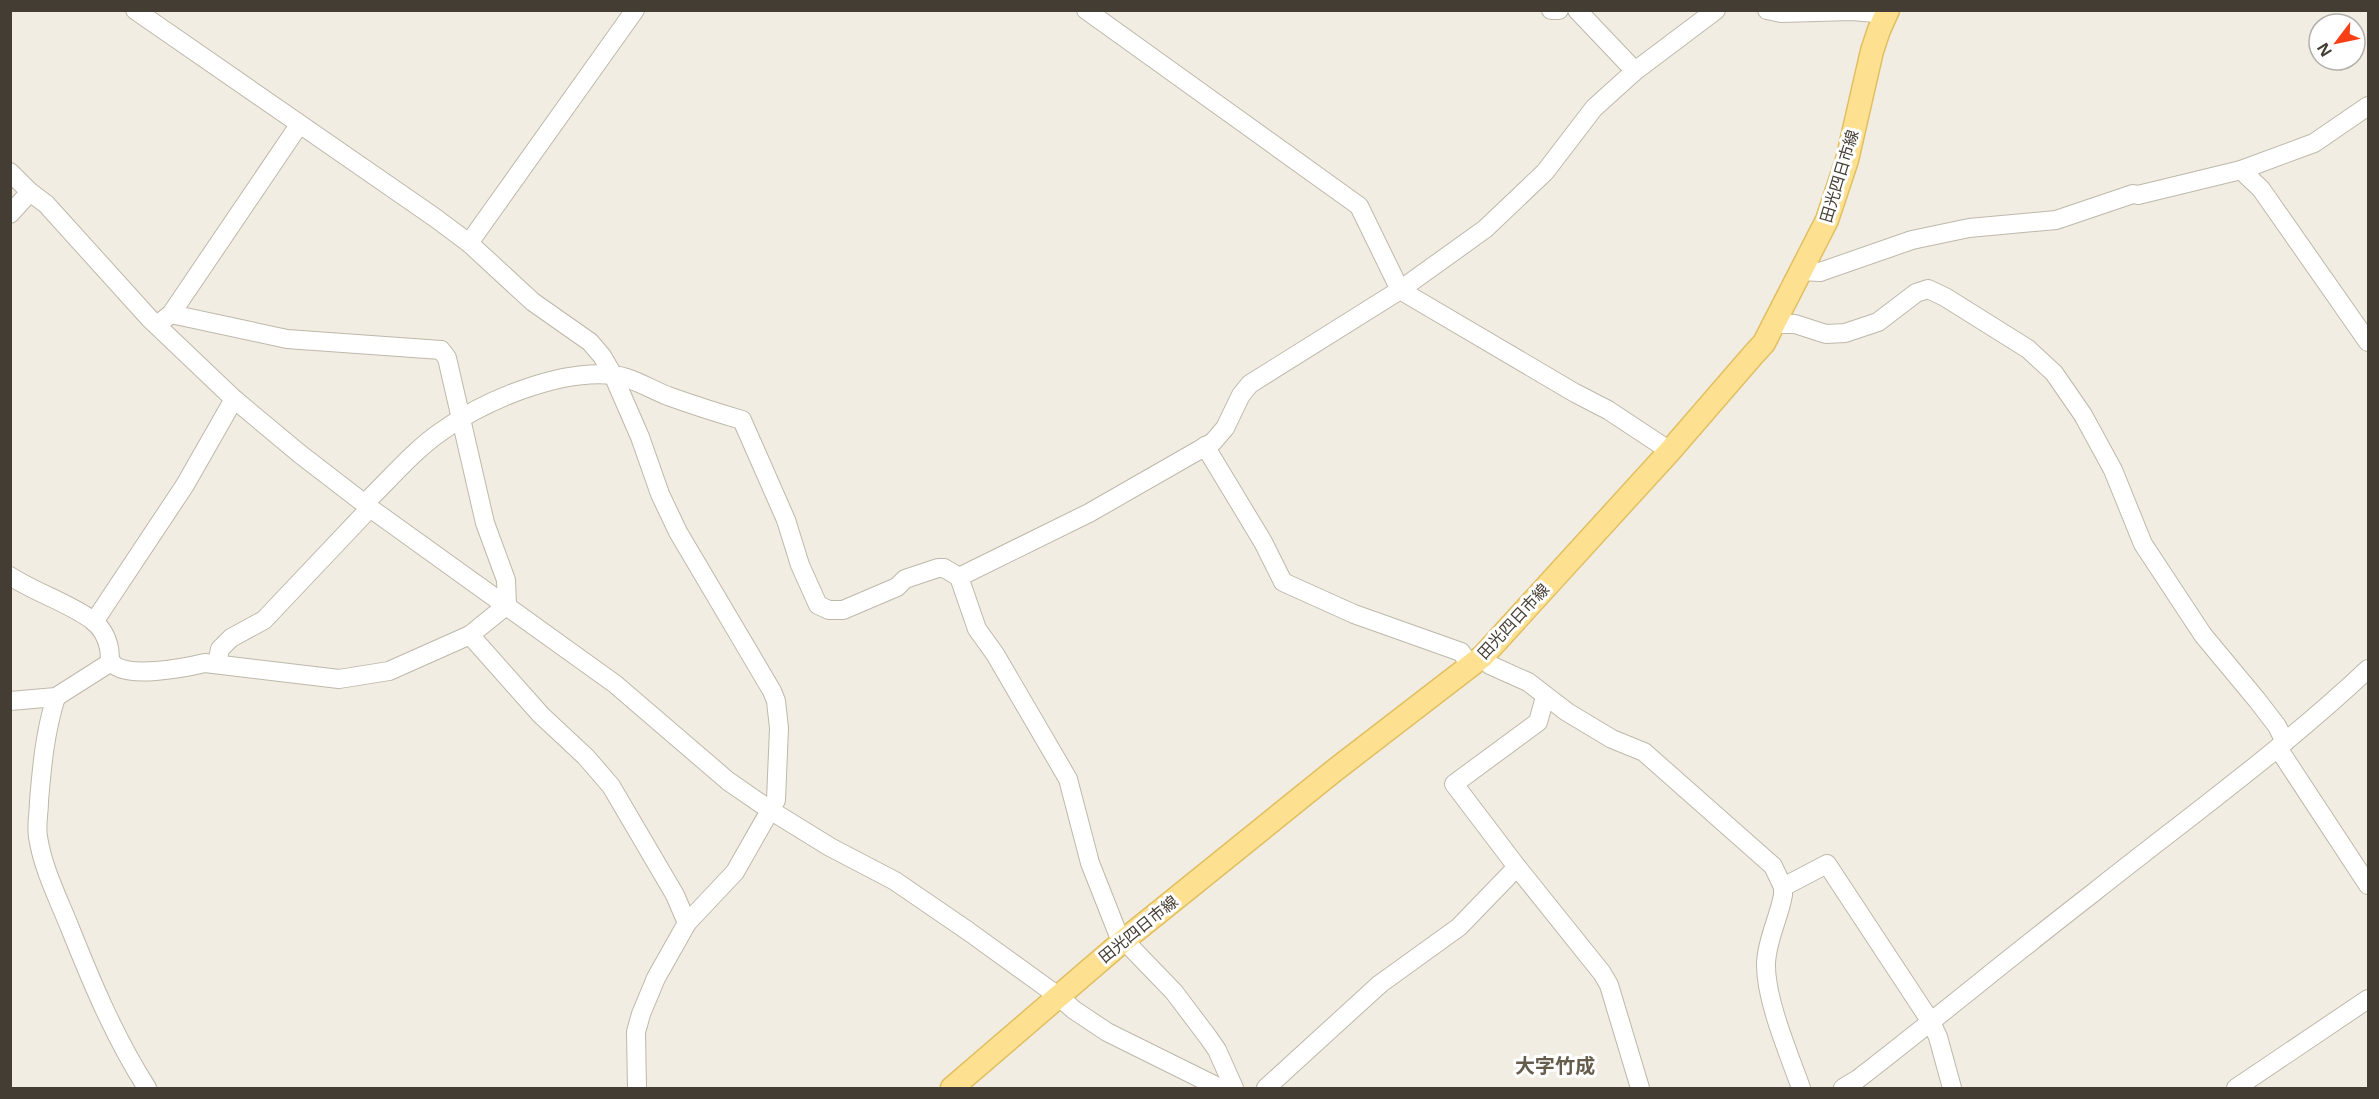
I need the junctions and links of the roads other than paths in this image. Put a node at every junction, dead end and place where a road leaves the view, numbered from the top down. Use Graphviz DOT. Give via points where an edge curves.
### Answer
graph roads {
  1 [pos="135,10"];
  2 [pos="634,10"];
  3 [pos="1086,10"];
  4 [pos="1551,10"];
  5 [pos="1559,10"];
  6 [pos="1577,10"];
  7 [pos="1716,10"];
  8 [pos="1767,10"];
  9 [pos="1887,12"];
  10 [pos="1635,71"];
  11 [pos="2368,106"];
  12 [pos="299,125"];
  13 [pos="2241,170"];
  14 [pos="10,172"];
  15 [pos="30,192"];
  16 [pos="10,214"];
  17 [pos="469,243"];
  18 [pos="1800,271"];
  19 [pos="1400,290"];
  20 [pos="164,319"];
  21 [pos="1772,324"];
  22 [pos="2368,342"];
  23 [pos="613,375"];
  24 [pos="234,399"];
  25 [pos="460,421"];
  26 [pos="1205,446"];
  27 [pos="1670,451"];
  28 [pos="368,505"];
  29 [pos="10,576"];
  30 [pos="958,577"];
  31 [pos="507,605"];
  32 [pos="94,622"];
  33 [pos="470,635"];
  34 [pos="1476,660"];
  35 [pos="111,662"];
  36 [pos="217,663"];
  37 [pos="2368,669"];
  38 [pos="56,697"];
  39 [pos="1545,697"];
  40 [pos="10,701"];
  41 [pos="2282,745"];
  42 [pos="770,810"];
  43 [pos="1517,867"];
  44 [pos="2368,885"];
  45 [pos="1783,887"];
  46 [pos="687,923"];
  47 [pos="1123,941"];
  48 [pos="1058,996"];
  49 [pos="2368,999"];
  50 [pos="1931,1022"];
  51 [pos="147,1089"];
  52 [pos="636,1089"];
  53 [pos="952,1089"];
  54 [pos="1220,1089"];
  55 [pos="1234,1089"];
  56 [pos="1266,1089"];
  57 [pos="1640,1089"];
  58 [pos="1801,1089"];
  59 [pos="1843,1089"];
  60 [pos="1952,1089"];
  61 [pos="2236,1089"];
  1 -- 12 [label="street"];
  2 -- 17 [label="street"];
  3 -- 19 [label="street" via="1359,206"];
  4 -- 5 [label="street"];
  6 -- 10 [label="street"];
  7 -- 10 [label="street"];
  8 -- 9 [label="street"];
  9 -- 18 [label="main road, 田光四日市線" via="1872,51 1847,160 1827,220"];
  10 -- 19 [label="street" via="1594,108 1545,172 1485,229"];
  11 -- 13 [label="street" via="2314,143"];
  12 -- 17 [label="street"];
  12 -- 20 [label="street"];
  13 -- 18 [label="street" via="2133,194 2056,220 1969,228 1912,240 1820,272"];
  13 -- 22 [label="street" via="2261,189"];
  14 -- 15 [label="street"];
  15 -- 16 [label="street"];
  15 -- 20 [label="street" via="46,204 150,319"];
  17 -- 23 [label="street" via="533,302 590,342"];
  18 -- 21 [label="main road, 田光四日市線"];
  19 -- 26 [label="street" via="1250,384 1225,428"];
  19 -- 27 [label="street" via="1608,410"];
  20 -- 24 [label="street"];
  20 -- 25 [label="street" via="287,339 441,350 447,358"];
  21 -- 27 [label="main road, 田光四日市線" via="1759,349"];
  21 -- 41 [label="street" via="1795,324 1826,334 1845,333 1878,322 1928,289 2028,349 2054,373 2083,415 2114,470 2144,544 2203,635 2277,726"];
  23 -- 25 [label="street" via="552,380 522,390"];
  23 -- 30 [label="street" via="742,420 818,605 843,610 897,587 905,579 938,568"];
  23 -- 42 [label="street" via="678,532 776,701 778,790"];
  24 -- 28 [label="street"];
  24 -- 32 [label="street" via="185,485"];
  25 -- 28 [label="street" via="434,437"];
  25 -- 31 [label="street" via="485,523 506,580"];
  26 -- 30 [label="street" via="1089,513"];
  26 -- 34 [label="street" via="1283,582 1354,614"];
  27 -- 34 [label="main road, 田光四日市線"];
  28 -- 31 [label="street"];
  28 -- 36 [label="street" via="264,620 231,638 220,649"];
  29 -- 32 [label="street"];
  30 -- 47 [label="street" via="977,629 1068,779 1090,863"];
  31 -- 33 [label="street"];
  31 -- 42 [label="street" via="623,690 728,781"];
  32 -- 35 [label="street" via="102,630"];
  33 -- 36 [label="street" via="389,671 339,679"];
  33 -- 46 [label="street" via="610,786 675,895"];
  34 -- 39 [label="street" via="1528,682"];
  34 -- 47 [label="main road, 田光四日市線"];
  35 -- 36 [label="street" via="136,671"];
  35 -- 38 [label="street"];
  37 -- 41 [label="street"];
  38 -- 40 [label="street"];
  38 -- 51 [label="street" via="47,724 41,773 38,823 42,854 118,1041"];
  39 -- 43 [label="street" via="1538,722 1454,784"];
  39 -- 45 [label="street" via="1656,761 1762,854"];
  41 -- 44 [label="street"];
  41 -- 50 [label="street"];
  42 -- 46 [label="street" via="735,872"];
  42 -- 48 [label="street" via="895,881"];
  43 -- 56 [label="street" via="1459,927 1380,984"];
  43 -- 57 [label="street" via="1609,985"];
  45 -- 50 [label="street" via="1827,864"];
  45 -- 58 [label="street" via="1766,964 1771,999"];
  46 -- 52 [label="street" via="669,951 641,1014 635,1045"];
  47 -- 48 [label="main road, 田光四日市線"];
  47 -- 55 [label="street" via="1174,992 1208,1037"];
  48 -- 53 [label="main road, 田光四日市線"];
  48 -- 54 [label="street" via="1107,1032"];
  49 -- 61 [label="street"];
  50 -- 59 [label="street"];
  50 -- 60 [label="street"];
}
